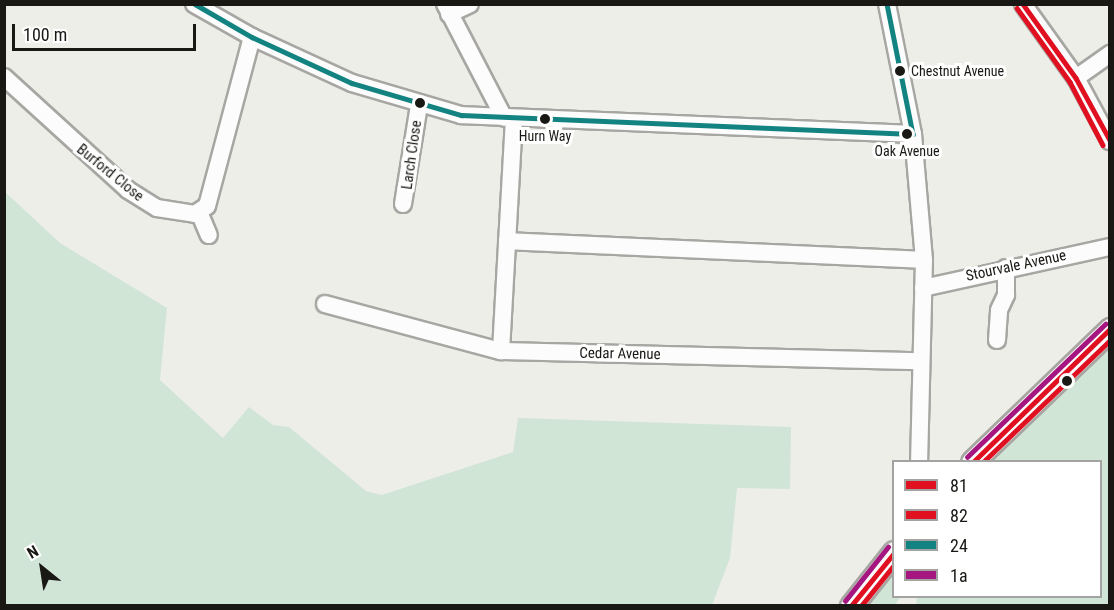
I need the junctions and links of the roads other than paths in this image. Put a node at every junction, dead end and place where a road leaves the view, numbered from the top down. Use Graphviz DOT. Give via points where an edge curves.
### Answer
graph roads {
  1 [pos="194,4"];
  2 [pos="470,4"];
  3 [pos="887,4"];
  4 [pos="1023,4"];
  5 [pos="447,9"];
  6 [pos="252,37"];
  7 [pos="1110,54"];
  8 [pos="4,76"];
  9 [pos="1076,78"];
  10 [pos="419,105"];
  11 [pos="509,118"];
  12 [pos="913,134"];
  13 [pos="1110,141"];
  14 [pos="403,204"];
  15 [pos="199,212"];
  16 [pos="209,234"];
  17 [pos="507,241"];
  18 [pos="1110,247"];
  19 [pos="924,260"];
  20 [pos="1006,268"];
  21 [pos="923,288"];
  22 [pos="325,304"];
  23 [pos="1110,329"];
  24 [pos="997,339"];
  25 [pos="501,351"];
  26 [pos="921,361"];
  27 [pos="919,460"];
  28 [pos="974,460"];
  29 [pos="892,555"];
  30 [pos="851,606"];
  1 -- 6 [label="street"];
  2 -- 5 [label="street"];
  3 -- 12 [label="street"];
  4 -- 9 [label="street"];
  5 -- 11 [label="street"];
  6 -- 10 [label="street" via="352,83"];
  6 -- 15 [label="street" via="207,206"];
  7 -- 9 [label="street"];
  8 -- 15 [label="street, Burford Close" via="128,190 168,212"];
  9 -- 13 [label="street"];
  10 -- 11 [label="street" via="460,115"];
  10 -- 14 [label="street, Larch Close"];
  11 -- 12 [label="street"];
  11 -- 17 [label="street"];
  12 -- 19 [label="street"];
  15 -- 16 [label="street"];
  17 -- 19 [label="street"];
  17 -- 25 [label="street"];
  18 -- 20 [label="street, Stourvale Avenue"];
  19 -- 21 [label="street"];
  20 -- 21 [label="street, Stourvale Avenue"];
  20 -- 24 [label="street" via="1006,295 999,310"];
  21 -- 26 [label="street"];
  22 -- 25 [label="street, Cedar Avenue"];
  23 -- 28 [label="main road"];
  25 -- 26 [label="street, Cedar Avenue"];
  26 -- 27 [label="street"];
  29 -- 30 [label="main road"];
}
